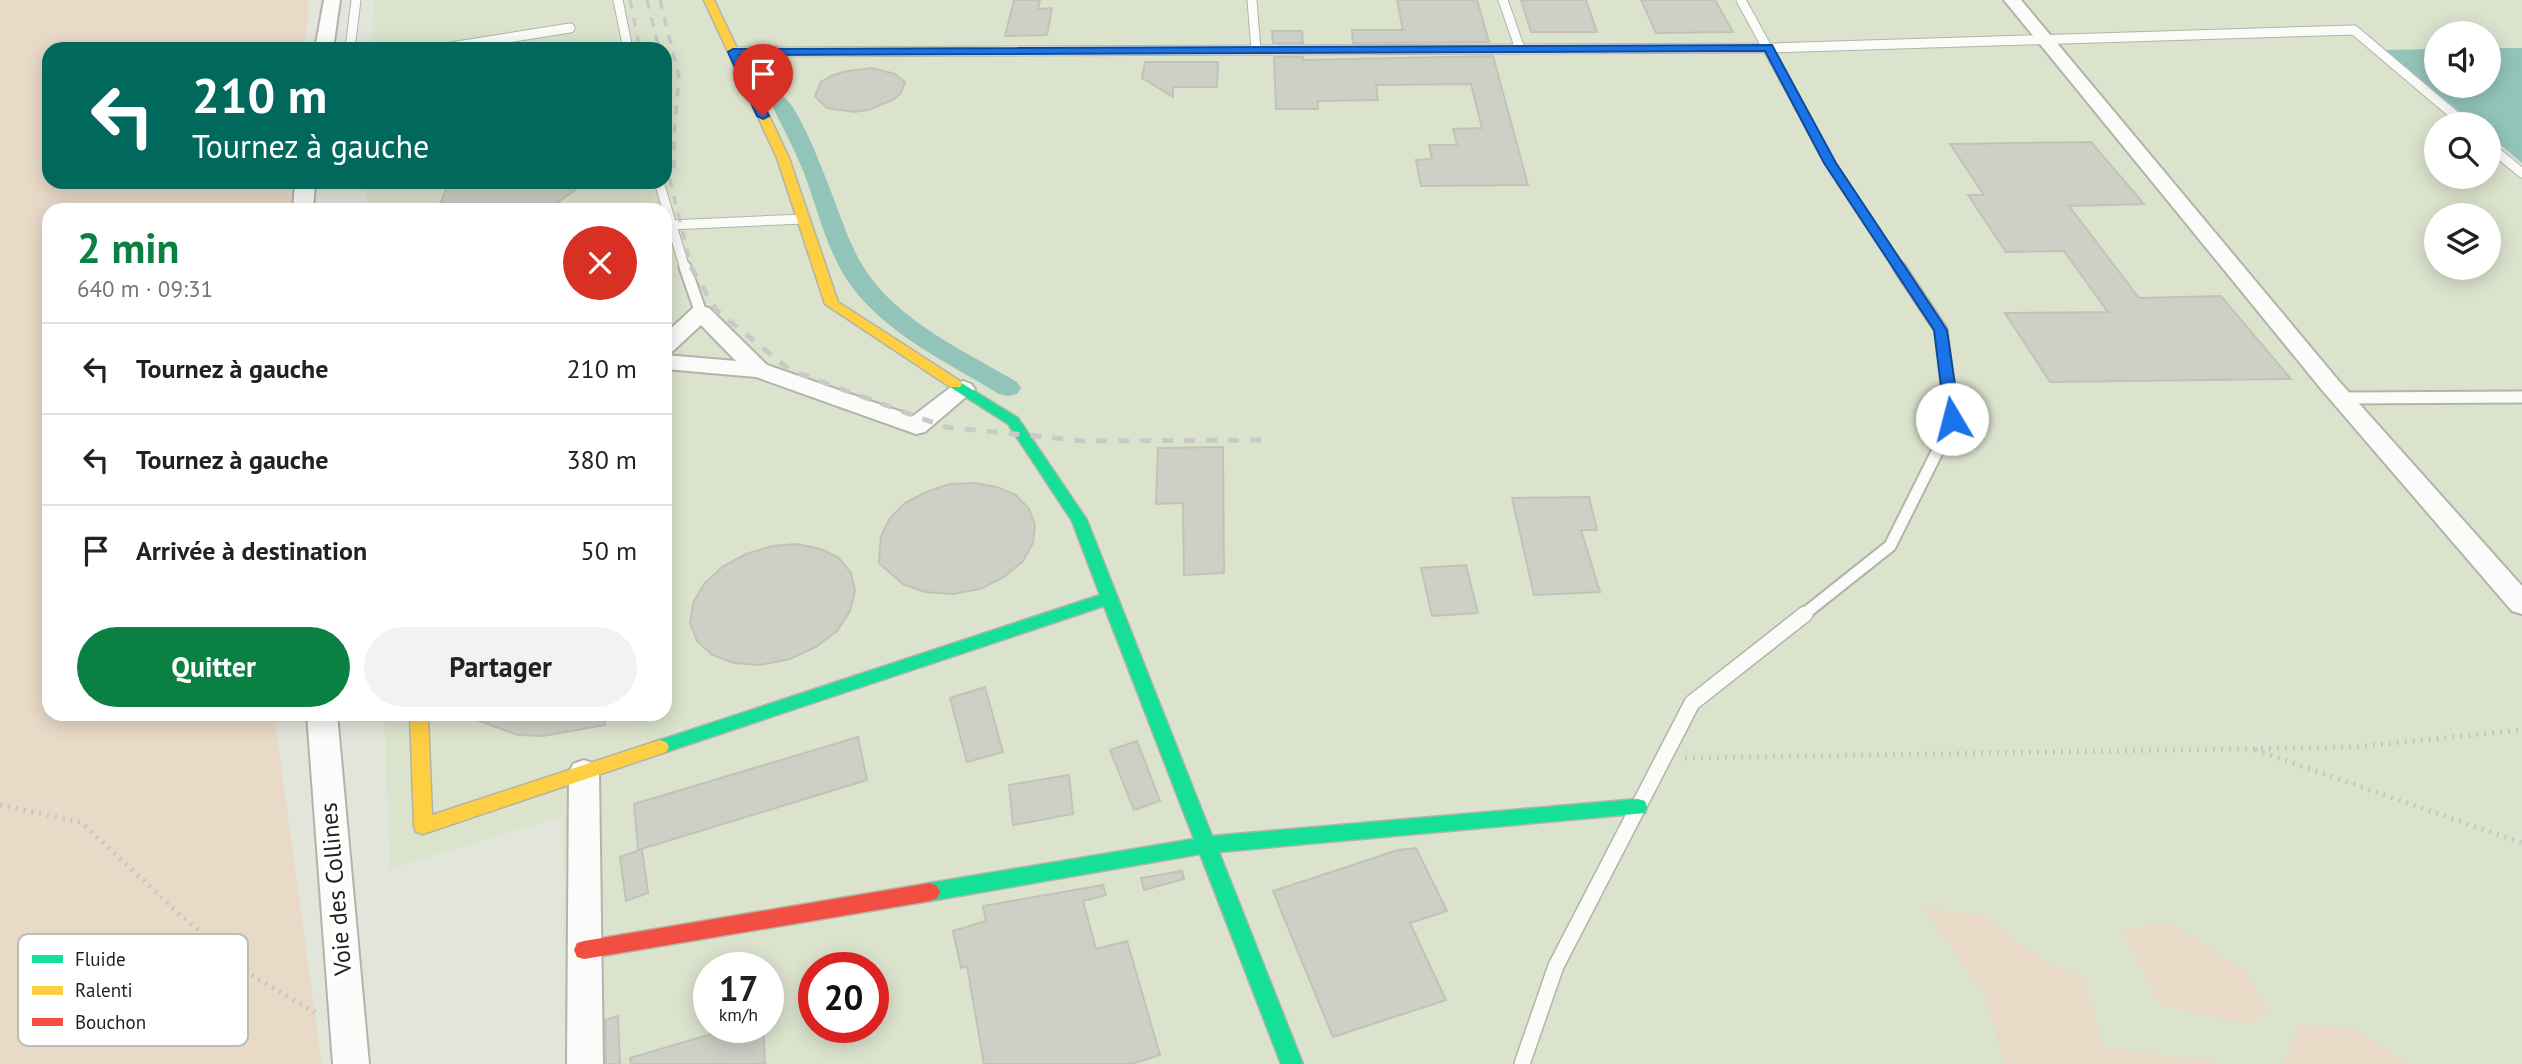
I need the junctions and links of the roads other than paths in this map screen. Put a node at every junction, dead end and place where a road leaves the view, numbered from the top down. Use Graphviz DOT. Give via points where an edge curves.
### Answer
graph roads {
  1 [pos="332,0"];
  2 [pos="356,0"];
  3 [pos="618,0"];
  4 [pos="709,0"];
  5 [pos="1252,0"];
  6 [pos="1503,0"];
  7 [pos="1741,0"];
  8 [pos="2012,0"];
  9 [pos="570,28"];
  10 [pos="2045,41"];
  11 [pos="325,42"];
  12 [pos="351,42"];
  13 [pos="482,42"];
  14 [pos="627,42"];
  15 [pos="1768,48"];
  16 [pos="1520,49"];
  17 [pos="1256,50"];
  18 [pos="733,52"];
  19 [pos="2451,112"];
  20 [pos="2501,156"];
  21 [pos="2522,173"];
  22 [pos="803,219"];
  23 [pos="672,225"];
  24 [pos="672,231"];
  25 [pos="701,313"];
  26 [pos="672,340"];
  27 [pos="672,363"];
  28 [pos="759,370"];
  29 [pos="963,388"];
  30 [pos="2522,397"];
  31 [pos="2342,398"];
  32 [pos="1110,598"];
  33 [pos="2522,604"];
  34 [pos="323,721"];
  35 [pos="419,721"];
  36 [pos="584,772"];
  37 [pos="1638,807"];
  38 [pos="1206,845"];
  39 [pos="584,950"];
  40 [pos="351,1064"];
  41 [pos="585,1064"];
  42 [pos="1292,1064"];
  43 [pos="1522,1064"];
  1 -- 11 [label="street"];
  2 -- 12 [label="lane"];
  3 -- 14 [label="lane"];
  4 -- 18 [label="street"];
  5 -- 17 [label="lane"];
  6 -- 16 [label="lane"];
  7 -- 15 [label="lane"];
  8 -- 10 [label="street"];
  9 -- 13 [label="lane"];
  10 -- 15 [label="lane"];
  10 -- 19 [label="lane" via="2354,30"];
  10 -- 31 [label="street"];
  15 -- 16 [label="lane"];
  15 -- 37 [label="lane" via="1830,163 1941,330 1952,419 1890,546 1692,703"];
  16 -- 17 [label="lane"];
  17 -- 18 [label="lane"];
  18 -- 22 [label="street" via="783,158"];
  20 -- 21 [label="lane"];
  22 -- 23 [label="lane"];
  22 -- 29 [label="street" via="832,304"];
  24 -- 25 [label="lane"];
  25 -- 26 [label="street"];
  25 -- 28 [label="street"];
  27 -- 28 [label="street"];
  28 -- 29 [label="street" via="916,426"];
  29 -- 32 [label="street" via="1013,421 1079,520"];
  30 -- 31 [label="lane"];
  31 -- 33 [label="street"];
  32 -- 36 [label="street"];
  32 -- 38 [label="street"];
  34 -- 40 [label="street, Voie des Collines"];
  35 -- 36 [label="street" via="423,826"];
  36 -- 39 [label="street"];
  37 -- 38 [label="street"];
  37 -- 43 [label="lane" via="1556,966"];
  38 -- 39 [label="street"];
  38 -- 42 [label="street"];
  39 -- 41 [label="street"];
}
